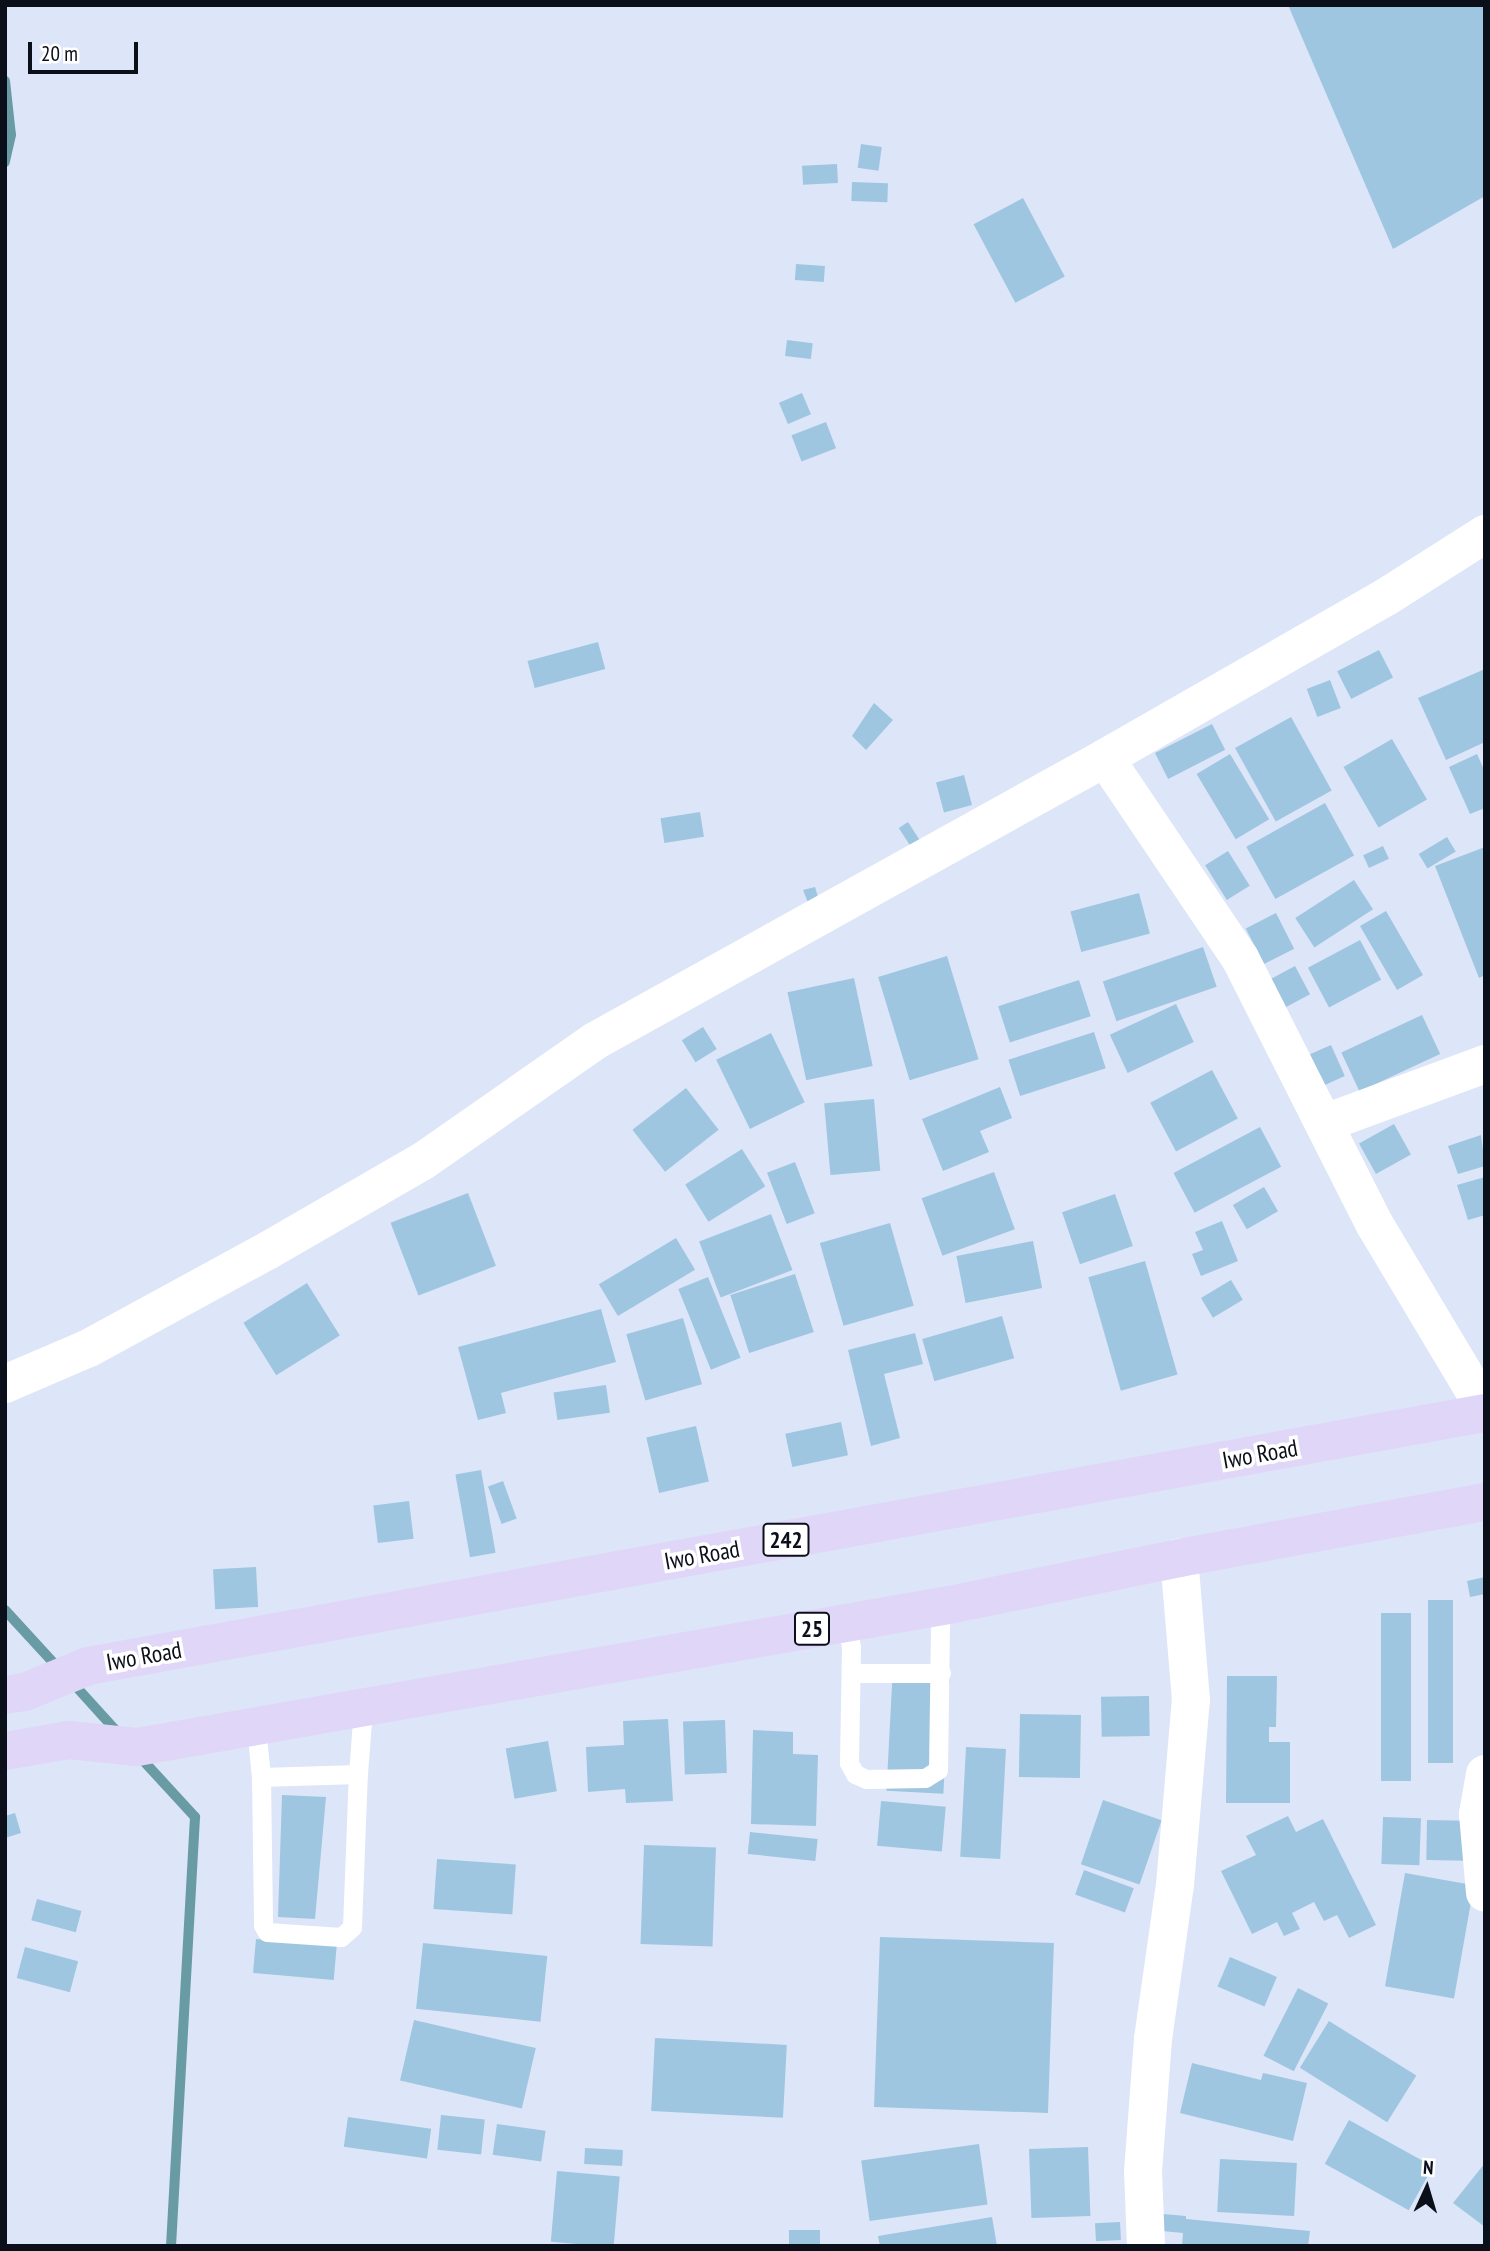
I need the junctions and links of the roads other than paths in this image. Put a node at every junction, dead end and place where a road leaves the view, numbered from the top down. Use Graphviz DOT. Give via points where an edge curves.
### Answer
graph roads {
  1 [pos="1485,534"];
  2 [pos="1105,758"];
  3 [pos="1485,1064"];
  4 [pos="1325,1123"];
  5 [pos="5,1384"];
  6 [pos="1485,1411"];
  7 [pos="1485,1502"];
  8 [pos="1180,1558"];
  9 [pos="949,1605"];
  10 [pos="844,1623"];
  11 [pos="852,1673"];
  12 [pos="941,1673"];
  13 [pos="15,1694"];
  14 [pos="363,1707"];
  15 [pos="256,1726"];
  16 [pos="5,1751"];
  17 [pos="358,1774"];
  18 [pos="1485,1774"];
  19 [pos="261,1777"];
  20 [pos="1485,1893"];
  21 [pos="1146,2246"];
  1 -- 2 [label="street" via="1386,597"];
  2 -- 4 [label="street" via="1240,958"];
  2 -- 5 [label="street" via="595,1041 423,1161 267,1251 89,1348"];
  3 -- 4 [label="street"];
  4 -- 6 [label="street" via="1375,1226"];
  6 -- 13 [label="main road, Iwo Road / 242" via="88,1666"];
  7 -- 8 [label="main road, 25"];
  8 -- 9 [label="main road, 25"];
  8 -- 21 [label="street" via="1191,1700 1175,1885 1153,2039 1143,2172"];
  9 -- 10 [label="main road, 25"];
  9 -- 12 [label="lane" via="941,1612"];
  10 -- 11 [label="lane"];
  10 -- 14 [label="main road, 25"];
  11 -- 12 [label="lane"];
  11 -- 12 [label="lane" via="849,1763 855,1774 866,1779 925,1778 938,1770"];
  14 -- 15 [label="main road, 25"];
  14 -- 17 [label="lane"];
  15 -- 16 [label="main road, 25" via="137,1747 69,1740"];
  15 -- 19 [label="lane"];
  17 -- 19 [label="lane"];
  17 -- 19 [label="lane" via="352,1927 341,1937 276,1934 263,1925"];
  18 -- 20 [label="street" via="1479,1814"];
}
